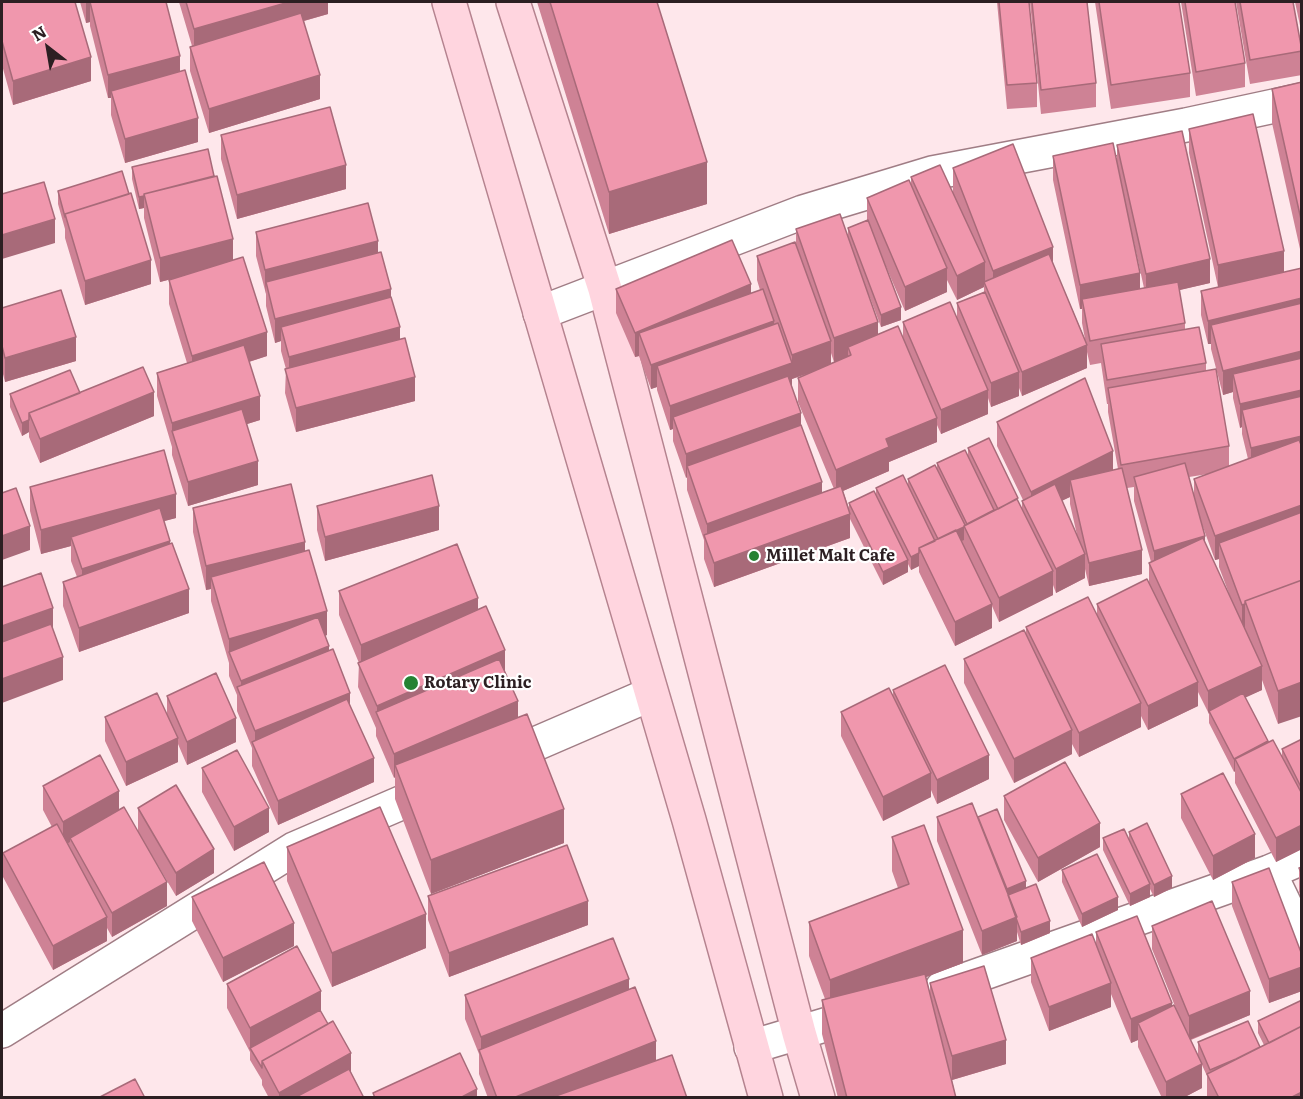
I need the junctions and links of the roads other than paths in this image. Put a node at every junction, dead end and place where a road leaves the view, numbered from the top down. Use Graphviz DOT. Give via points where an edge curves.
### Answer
graph roads {
  1 [pos="449,2"];
  2 [pos="513,2"];
  3 [pos="1302,100"];
  4 [pos="605,289"];
  5 [pos="540,314"];
  6 [pos="651,694"];
  7 [pos="1302,858"];
  8 [pos="1269,872"];
  9 [pos="1302,940"];
  10 [pos="2,1031"];
  11 [pos="799,1033"];
  12 [pos="752,1047"];
  13 [pos="766,1098"];
  14 [pos="818,1098"];
  1 -- 5 [label="main road"];
  2 -- 4 [label="main road"];
  3 -- 4 [label="street" via="932,172 803,212"];
  4 -- 5 [label="street"];
  4 -- 11 [label="main road"];
  5 -- 6 [label="main road"];
  6 -- 10 [label="street" via="294,849"];
  6 -- 12 [label="main road"];
  7 -- 8 [label="street"];
  8 -- 9 [label="street"];
  8 -- 11 [label="street" via="905,1001"];
  11 -- 12 [label="street"];
  11 -- 14 [label="main road"];
  12 -- 13 [label="main road"];
}
